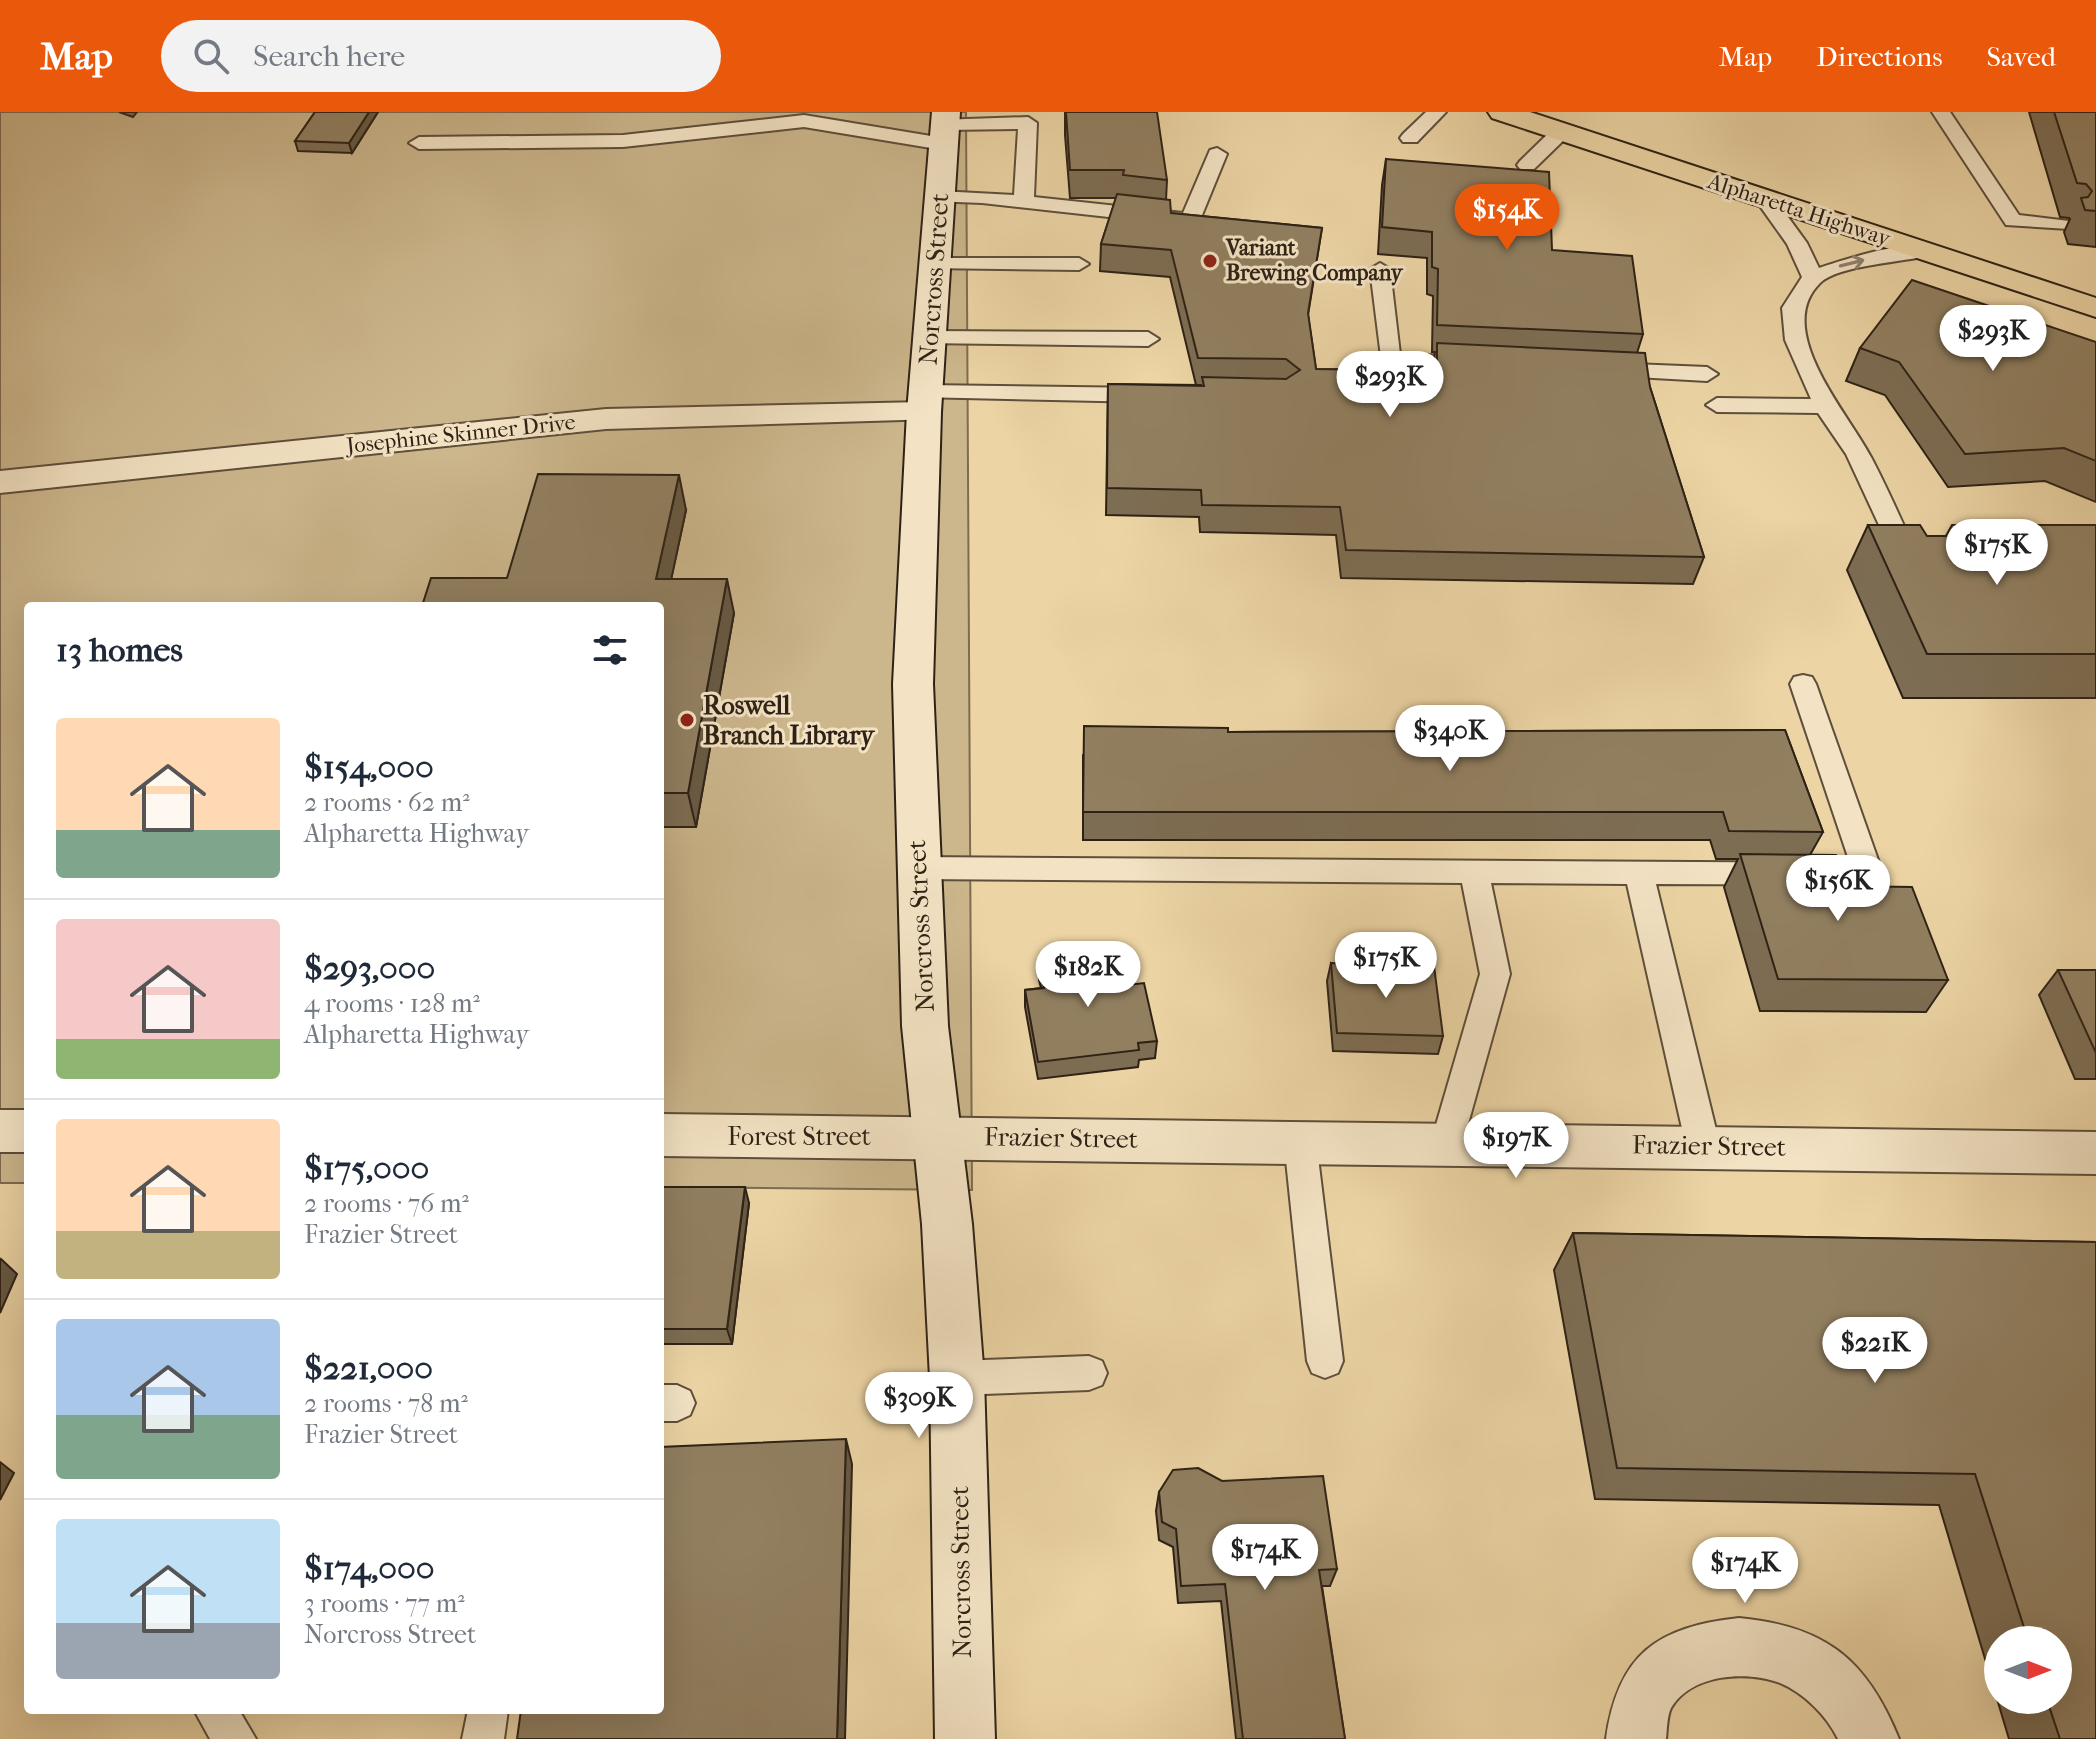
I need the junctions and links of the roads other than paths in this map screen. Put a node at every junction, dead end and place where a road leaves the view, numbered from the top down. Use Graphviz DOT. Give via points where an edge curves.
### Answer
graph roads {
  1 [pos="1437,112"];
  2 [pos="1502,112"];
  3 [pos="1941,112"];
  4 [pos="945,127"];
  5 [pos="1561,132"];
  6 [pos="1410,138"];
  7 [pos="419,143"];
  8 [pos="1217,154"];
  9 [pos="1527,165"];
  10 [pos="939,197"];
  11 [pos="1765,199"];
  12 [pos="1024,202"];
  13 [pos="2062,225"];
  14 [pos="1924,251"];
  15 [pos="935,264"];
  16 [pos="1079,264"];
  17 [pos="1380,269"];
  18 [pos="1813,277"];
  19 [pos="2096,308"];
  20 [pos="930,338"];
  21 [pos="1148,339"];
  22 [pos="1501,365"];
  23 [pos="1580,368"];
  24 [pos="1707,374"];
  25 [pos="1174,395"];
  26 [pos="925,402"];
  27 [pos="1717,405"];
  28 [pos="1825,406"];
  29 [pos="0,482"];
  30 [pos="1913,572"];
  31 [pos="1803,684"];
  32 [pos="917,868"];
  33 [pos="1474,871"];
  34 [pos="1639,872"];
  35 [pos="0,1131"];
  36 [pos="24,1131"];
  37 [pos="664,1135"];
  38 [pos="937,1136"];
  39 [pos="1300,1141"];
  40 [pos="1447,1142"];
  41 [pos="1703,1146"];
  42 [pos="2096,1153"];
  43 [pos="1325,1361"];
  44 [pos="1089,1373"];
  45 [pos="957,1378"];
  46 [pos="217,1714"];
  47 [pos="487,1714"];
  48 [pos="235,1739"];
  49 [pos="483,1739"];
  50 [pos="965,1739"];
  51 [pos="1636,1739"];
  52 [pos="1869,1739"];
  1 -- 6 [label="lane"];
  2 -- 5 [label="highway, Alpharetta Highway"];
  3 -- 13 [label="lane" via="2013,221"];
  4 -- 7 [label="lane" via="804,121 623,141"];
  4 -- 10 [label="street, Norcross Street"];
  4 -- 12 [label="lane" via="1028,123"];
  5 -- 9 [label="lane"];
  5 -- 11 [label="highway, Alpharetta Highway"];
  8 -- 12 [label="lane" via="1190,220"];
  10 -- 12 [label="lane"];
  10 -- 15 [label="street, Norcross Street"];
  11 -- 14 [label="highway, Alpharetta Highway"];
  11 -- 18 [label="lane" via="1797,243"];
  18 -- 14 [label="lane, one-way" via="1867,259"];
  14 -- 19 [label="highway, Alpharetta Highway"];
  15 -- 16 [label="lane"];
  15 -- 20 [label="street, Norcross Street"];
  17 -- 22 [label="lane" via="1390,360"];
  18 -- 28 [label="lane" via="1793,308 1796,340"];
  20 -- 21 [label="lane"];
  20 -- 26 [label="street, Norcross Street"];
  23 -- 24 [label="lane"];
  25 -- 26 [label="lane"];
  26 -- 29 [label="street, Josephine Skinner Drive" via="606,419"];
  26 -- 32 [label="street, Norcross Street" via="913,684"];
  27 -- 28 [label="lane"];
  28 -- 30 [label="lane" via="1858,454"];
  31 -- 34 [label="lane" via="1868,874"];
  32 -- 33 [label="lane"];
  32 -- 38 [label="street, Norcross Street"];
  33 -- 34 [label="lane"];
  33 -- 40 [label="lane" via="1495,974"];
  34 -- 41 [label="lane"];
  35 -- 36 [label="street"];
  37 -- 38 [label="street, Forest Street"];
  38 -- 39 [label="street, Frazier Street"];
  38 -- 45 [label="street, Norcross Street"];
  39 -- 40 [label="street, Frazier Street"];
  39 -- 43 [label="lane"];
  40 -- 41 [label="street, Frazier Street"];
  41 -- 42 [label="street, Frazier Street"];
  44 -- 45 [label="lane"];
  45 -- 50 [label="street, Norcross Street"];
  46 -- 48 [label="lane"];
  47 -- 49 [label="lane"];
  51 -- 52 [label="street" via="1643,1700 1667,1668 1709,1647 1760,1646 1806,1661 1848,1697"];
}
